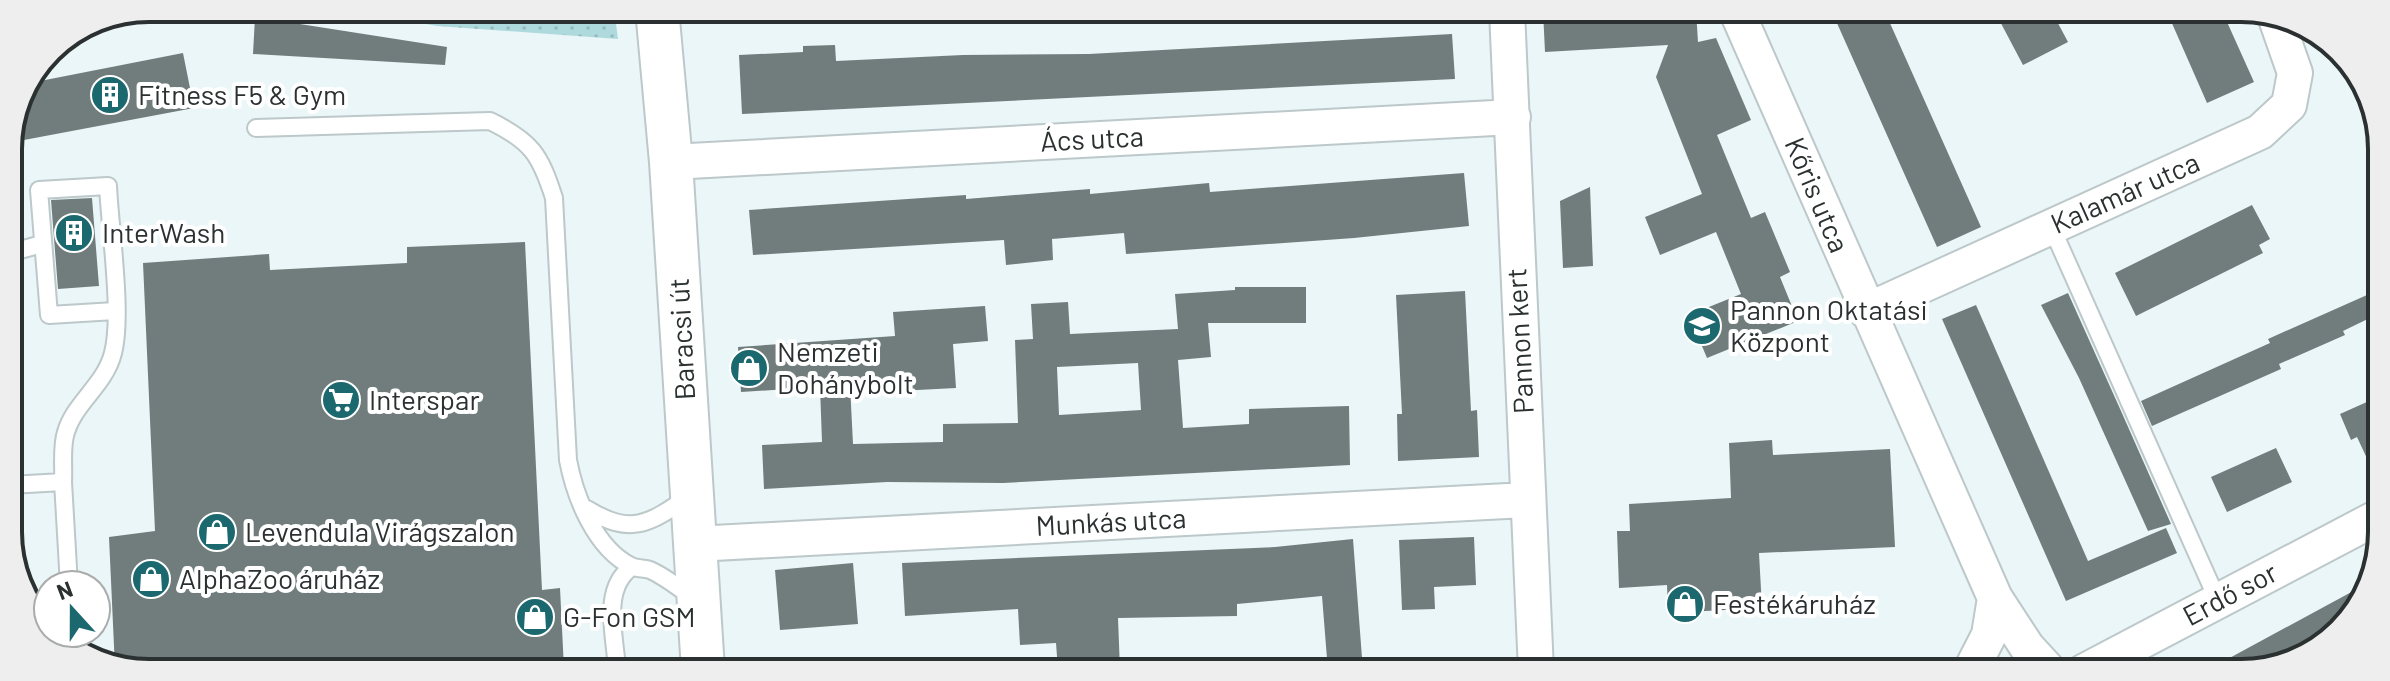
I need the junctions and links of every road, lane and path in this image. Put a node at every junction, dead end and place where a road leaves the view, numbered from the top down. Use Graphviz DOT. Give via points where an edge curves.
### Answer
graph roads {
  1 [pos="658,22"];
  2 [pos="1508,22"];
  3 [pos="1741,22"];
  4 [pos="2279,28"];
  5 [pos="1513,117"];
  6 [pos="256,128"];
  7 [pos="671,162"];
  8 [pos="2051,226"];
  9 [pos="42,244"];
  10 [pos="22,249"];
  11 [pos="115,311"];
  12 [pos="1866,311"];
  13 [pos="63,482"];
  14 [pos="22,484"];
  15 [pos="691,495"];
  16 [pos="1527,500"];
  17 [pos="582,507"];
  18 [pos="2368,522"];
  19 [pos="695,544"];
  20 [pos="632,567"];
  21 [pos="68,569"];
  22 [pos="1995,598"];
  23 [pos="698,600"];
  24 [pos="2218,601"];
  25 [pos="616,659"];
  26 [pos="702,659"];
  27 [pos="1535,659"];
  28 [pos="1977,659"];
  29 [pos="2038,659"];
  30 [pos="2108,659"];
  1 -- 7 [label="street, Baracsi út"];
  2 -- 5 [label="street, Pannon kert"];
  3 -- 12 [label="street, Kőris utca"];
  4 -- 8 [label="street, Kalamár utca" via="2295,73 2289,105 2260,132"];
  5 -- 7 [label="street, Ács utca"];
  5 -- 16 [label="street, Pannon kert"];
  6 -- 17 [label="lane" via="490,121 523,137 543,164 554,198 568,460"];
  7 -- 15 [label="street, Baracsi út"];
  8 -- 12 [label="street, Kalamár utca"];
  8 -- 24 [label="lane"];
  9 -- 10 [label="lane"];
  9 -- 11 [label="lane" via="49,315"];
  9 -- 11 [label="lane" via="39,190 108,186"];
  11 -- 13 [label="lane" via="107,374 65,433"];
  12 -- 22 [label="street, Kőris utca"];
  13 -- 14 [label="lane"];
  13 -- 21 [label="lane"];
  15 -- 17 [label="lane" via="644,524 624,526"];
  15 -- 19 [label="street, Baracsi út"];
  16 -- 19 [label="street, Munkás utca"];
  16 -- 27 [label="street, Pannon kert"];
  17 -- 20 [label="lane" via="602,539"];
  18 -- 24 [label="street, Erdő sor"];
  19 -- 23 [label="street, Baracsi út"];
  20 -- 23 [label="lane" via="649,570"];
  20 -- 25 [label="lane" via="615,583"];
  22 -- 28 [label="street" via="1989,635"];
  22 -- 29 [label="street, Kőris utca"];
  23 -- 26 [label="street, Baracsi út"];
  24 -- 30 [label="street, Erdő sor"];
}
